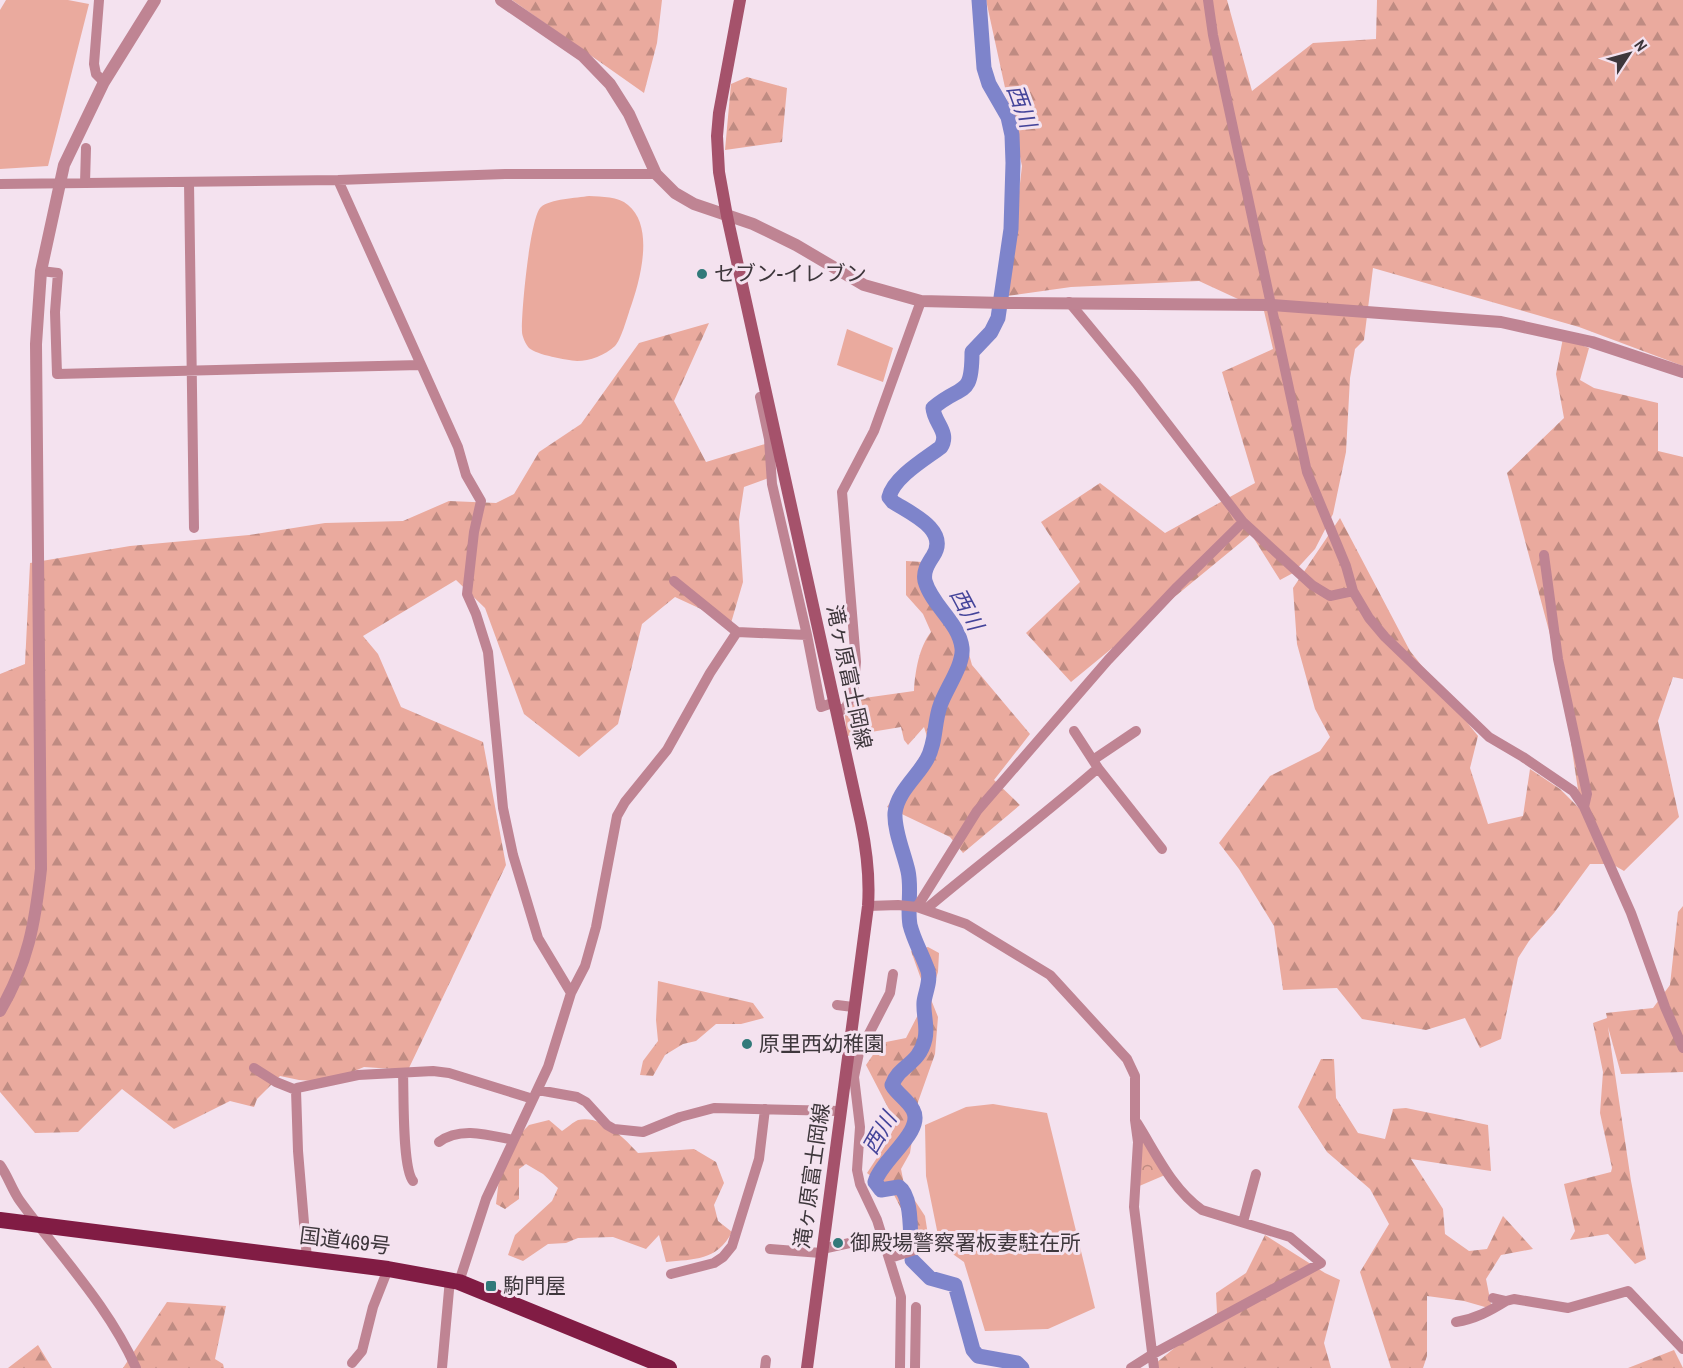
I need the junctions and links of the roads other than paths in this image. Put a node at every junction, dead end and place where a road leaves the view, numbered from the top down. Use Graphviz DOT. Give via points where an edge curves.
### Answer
graph roads {
  1 [pos="99,0"];
  2 [pos="155,0"];
  3 [pos="501,0"];
  4 [pos="740,0"];
  5 [pos="1208,0"];
  6 [pos="104,81"];
  7 [pos="86,148"];
  8 [pos="656,174"];
  9 [pos="338,180"];
  10 [pos="189,182"];
  11 [pos="60,183"];
  12 [pos="85,183"];
  13 [pos="0,184"];
  14 [pos="727,216"];
  15 [pos="41,271"];
  16 [pos="921,301"];
  17 [pos="1069,302"];
  18 [pos="1272,305"];
  19 [pos="420,365"];
  20 [pos="191,372"];
  21 [pos="1683,372"];
  22 [pos="760,397"];
  23 [pos="1243,522"];
  24 [pos="194,528"];
  25 [pos="1544,555"];
  26 [pos="674,581"];
  27 [pos="1353,591"];
  28 [pos="737,632"];
  29 [pos="807,635"];
  30 [pos="836,708"];
  31 [pos="1074,731"];
  32 [pos="1136,731"];
  33 [pos="1096,764"];
  34 [pos="1584,807"];
  35 [pos="1162,849"];
  36 [pos="868,906"];
  37 [pos="921,908"];
  38 [pos="893,974"];
  39 [pos="571,993"];
  40 [pos="837,1005"];
  41 [pos="853,1007"];
  42 [pos="0,1011"];
  43 [pos="1683,1048"];
  44 [pos="254,1068"];
  45 [pos="403,1073"];
  46 [pos="849,1076"];
  47 [pos="296,1090"];
  48 [pos="536,1094"];
  49 [pos="765,1109"];
  50 [pos="840,1111"];
  51 [pos="1135,1120"];
  52 [pos="513,1140"];
  53 [pos="439,1142"];
  54 [pos="0,1165"];
  55 [pos="1256,1174"];
  56 [pos="413,1180"];
  57 [pos="0,1220"];
  58 [pos="1242,1222"];
  59 [pos="38,1225"];
  60 [pos="882,1236"];
  61 [pos="770,1249"];
  62 [pos="918,1249"];
  63 [pos="822,1251"];
  64 [pos="890,1258"];
  65 [pos="307,1259"];
  66 [pos="388,1269"];
  67 [pos="671,1274"];
  68 [pos="454,1280"];
  69 [pos="1493,1298"];
  70 [pos="1506,1301"];
  71 [pos="916,1307"];
  72 [pos="1456,1322"];
  73 [pos="1683,1349"];
  74 [pos="1153,1354"];
  75 [pos="352,1364"];
  76 [pos="136,1368"];
  77 [pos="442,1368"];
  78 [pos="669,1368"];
  79 [pos="807,1368"];
  80 [pos="900,1368"];
  81 [pos="915,1368"];
  82 [pos="1131,1368"];
  83 [pos="1154,1368"];
  1 -- 6 [label="street" via="94,63 96,74"];
  2 -- 6 [label="street"];
  3 -- 8 [label="street" via="583,56 610,84 629,114"];
  4 -- 14 [label="main road, 滝ヶ原富士岡線" via="717,136"];
  5 -- 18 [label="street"];
  6 -- 11 [label="street" via="64,165"];
  7 -- 12 [label="street"];
  8 -- 9 [label="street"];
  8 -- 14 [label="street" via="675,193"];
  9 -- 10 [label="street"];
  9 -- 19 [label="street"];
  10 -- 12 [label="street"];
  10 -- 20 [label="street"];
  11 -- 12 [label="street"];
  11 -- 13 [label="street"];
  11 -- 15 [label="street"];
  14 -- 16 [label="street" via="796,245 864,285"];
  14 -- 30 [label="main road, 滝ヶ原富士岡線"];
  15 -- 20 [label="street" via="58,273 57,374"];
  15 -- 42 [label="street" via="36,344 40,869 36,918 27,953"];
  16 -- 17 [label="street"];
  16 -- 30 [label="street" via="874,431 842,492 856,662 853,693 846,707"];
  17 -- 18 [label="street"];
  17 -- 23 [label="street"];
  18 -- 21 [label="street" via="1501,322 1592,342"];
  18 -- 27 [label="street" via="1307,472"];
  19 -- 20 [label="street"];
  19 -- 39 [label="street" via="458,447 466,475 481,501 467,594 488,652 503,807 538,938"];
  20 -- 24 [label="street"];
  22 -- 29 [label="street" via="769,439 772,484"];
  23 -- 27 [label="street" via="1312,585 1330,596"];
  23 -- 37 [label="street" via="1108,660 977,811"];
  25 -- 34 [label="street" via="1558,659 1587,794"];
  26 -- 28 [label="street"];
  27 -- 34 [label="street" via="1385,637 1444,695 1489,737 1574,791"];
  28 -- 29 [label="street"];
  28 -- 39 [label="street" via="668,750 617,816 596,927 585,966"];
  29 -- 30 [label="street" via="821,707"];
  30 -- 36 [label="main road, 滝ヶ原富士岡線" via="868,854"];
  31 -- 33 [label="street"];
  32 -- 33 [label="street"];
  33 -- 35 [label="street"];
  33 -- 37 [label="street" via="1044,815"];
  34 -- 43 [label="street" via="1631,913"];
  36 -- 37 [label="street"];
  36 -- 41 [label="main road, 滝ヶ原富士岡線"];
  37 -- 51 [label="street" via="966,924 1050,975 1127,1059 1135,1076"];
  38 -- 46 [label="street" via="890,993"];
  39 -- 48 [label="street" via="549,1067"];
  40 -- 41 [label="street"];
  41 -- 46 [label="main road, 滝ヶ原富士岡線"];
  44 -- 47 [label="street" via="276,1083"];
  45 -- 47 [label="street" via="358,1075"];
  45 -- 48 [label="street" via="449,1073"];
  45 -- 56 [label="street" via="407,1161"];
  46 -- 50 [label="main road, 滝ヶ原富士岡線"];
  46 -- 60 [label="street" via="860,1127 857,1170"];
  47 -- 65 [label="street"];
  48 -- 49 [label="street" via="577,1097 614,1129 643,1132 714,1108"];
  48 -- 52 [label="street"];
  49 -- 50 [label="street"];
  49 -- 67 [label="street" via="759,1159 732,1246 714,1263"];
  50 -- 63 [label="main road, 滝ヶ原富士岡線"];
  51 -- 58 [label="street" via="1174,1183 1191,1202 1203,1210"];
  51 -- 74 [label="street" via="1138,1142 1134,1207"];
  52 -- 53 [label="street" via="461,1133"];
  52 -- 68 [label="street"];
  54 -- 59 [label="street" via="17,1198"];
  55 -- 58 [label="street"];
  57 -- 59 [label="highway, 国道469号"];
  58 -- 74 [label="street" via="1290,1238 1321,1263"];
  59 -- 65 [label="highway, 国道469号"];
  59 -- 76 [label="street" via="89,1288"];
  60 -- 63 [label="street"];
  60 -- 64 [label="street"];
  61 -- 63 [label="street"];
  62 -- 64 [label="street"];
  63 -- 79 [label="main road, 滝ヶ原富士岡線"];
  64 -- 80 [label="street" via="901,1297"];
  65 -- 66 [label="highway, 国道469号"];
  66 -- 68 [label="highway, 国道469号"];
  66 -- 75 [label="street" via="362,1351"];
  68 -- 77 [label="street"];
  68 -- 78 [label="highway, 国道469号"];
  69 -- 70 [label="street"];
  70 -- 72 [label="street" via="1490,1312"];
  70 -- 73 [label="street" via="1568,1308 1628,1291"];
  71 -- 81 [label="street"];
  74 -- 82 [label="street"];
  74 -- 83 [label="street"];
}
